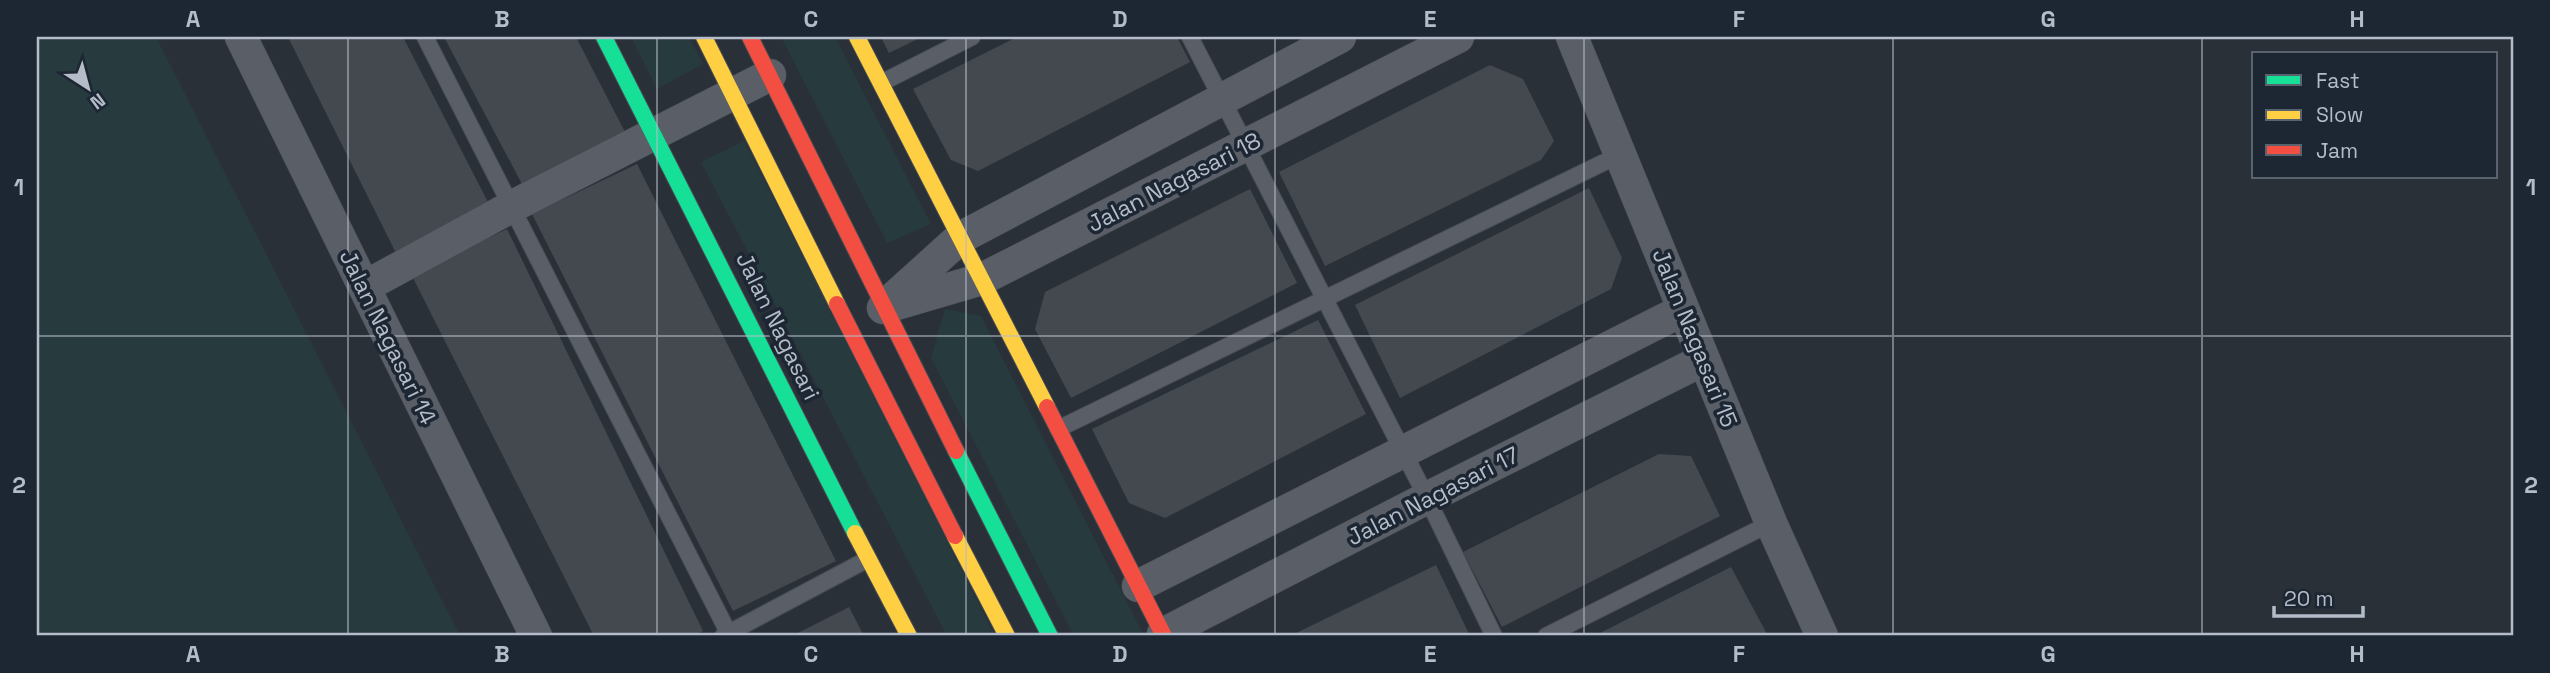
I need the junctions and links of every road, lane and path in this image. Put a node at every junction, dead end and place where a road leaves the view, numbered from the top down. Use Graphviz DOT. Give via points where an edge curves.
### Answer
graph roads {
  1 [pos="241,37"];
  2 [pos="425,37"];
  3 [pos="604,37"];
  4 [pos="704,37"];
  5 [pos="750,37"];
  6 [pos="857,37"];
  7 [pos="972,37"];
  8 [pos="1191,37"];
  9 [pos="1340,37"];
  10 [pos="1458,37"];
  11 [pos="1572,37"];
  12 [pos="771,75"];
  13 [pos="879,84"];
  14 [pos="733,93"];
  15 [pos="1221,98"];
  16 [pos="656,132"];
  17 [pos="1245,146"];
  18 [pos="1621,154"];
  19 [pos="511,207"];
  20 [pos="960,238"];
  21 [pos="982,279"];
  22 [pos="364,286"];
  23 [pos="1323,301"];
  24 [pos="883,308"];
  25 [pos="1684,310"];
  26 [pos="848,327"];
  27 [pos="1703,360"];
  28 [pos="1058,429"];
  29 [pos="1403,452"];
  30 [pos="1427,498"];
  31 [pos="1771,523"];
  32 [pos="868,559"];
  33 [pos="1138,586"];
  34 [pos="726,635"];
  35 [pos="1164,635"];
  36 [pos="536,636"];
  37 [pos="909,636"];
  38 [pos="1007,636"];
  39 [pos="1050,636"];
  40 [pos="1493,636"];
  41 [pos="1546,636"];
  42 [pos="1822,636"];
  1 -- 22 [label="street, Jalan Nagasari 14"];
  2 -- 19 [label="lane"];
  3 -- 16 [label="street, Jalan Nagasari"];
  4 -- 14 [label="street"];
  5 -- 12 [label="street"];
  6 -- 13 [label="street"];
  7 -- 13 [label="lane"];
  8 -- 15 [label="lane"];
  9 -- 15 [label="street"];
  10 -- 17 [label="street, Jalan Nagasari 18"];
  11 -- 18 [label="street, Jalan Nagasari 15"];
  12 -- 14 [label="street"];
  12 -- 24 [label="street"];
  13 -- 20 [label="street"];
  14 -- 16 [label="street"];
  14 -- 26 [label="street"];
  15 -- 17 [label="lane"];
  15 -- 20 [label="street"];
  16 -- 19 [label="street"];
  16 -- 32 [label="street, Jalan Nagasari"];
  17 -- 21 [label="street, Jalan Nagasari 18"];
  17 -- 23 [label="lane"];
  18 -- 23 [label="lane"];
  18 -- 25 [label="street, Jalan Nagasari 15"];
  19 -- 22 [label="street"];
  19 -- 34 [label="lane"];
  20 -- 21 [label="street"];
  20 -- 24 [label="street"];
  21 -- 24 [label="street, Jalan Nagasari 18"];
  21 -- 28 [label="street"];
  22 -- 36 [label="street, Jalan Nagasari 14"];
  23 -- 28 [label="lane"];
  23 -- 29 [label="lane"];
  24 -- 26 [label="street"];
  24 -- 39 [label="street"];
  25 -- 27 [label="street, Jalan Nagasari 15"];
  25 -- 29 [label="street"];
  26 -- 38 [label="street"];
  27 -- 30 [label="street, Jalan Nagasari 17"];
  27 -- 31 [label="street, Jalan Nagasari 15"];
  28 -- 33 [label="street"];
  29 -- 30 [label="lane"];
  29 -- 33 [label="street"];
  30 -- 35 [label="street, Jalan Nagasari 17"];
  30 -- 40 [label="lane"];
  31 -- 41 [label="lane"];
  31 -- 42 [label="street, Jalan Nagasari 15"];
  32 -- 34 [label="lane"];
  32 -- 37 [label="street, Jalan Nagasari"];
  33 -- 35 [label="street"];
}
